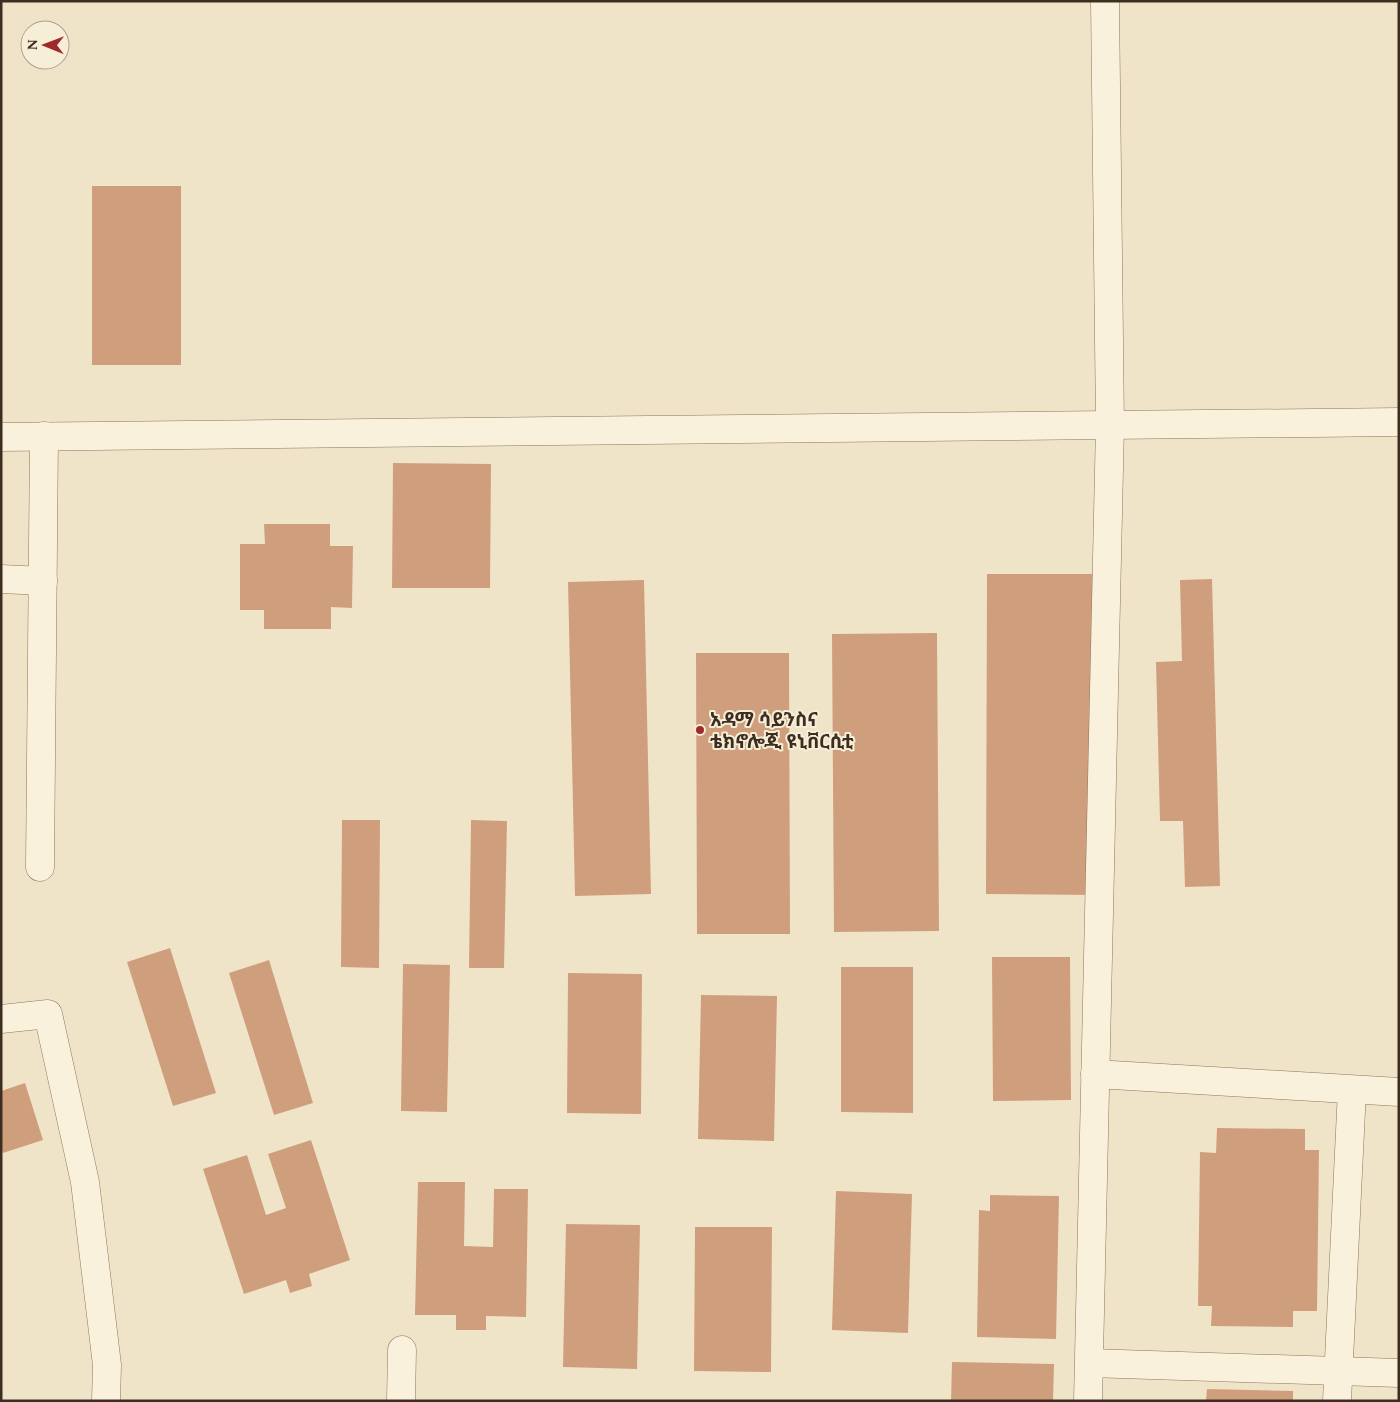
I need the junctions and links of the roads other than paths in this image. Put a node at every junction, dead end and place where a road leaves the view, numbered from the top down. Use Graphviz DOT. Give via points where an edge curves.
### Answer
graph roads {
  1 [pos="1105,1"];
  2 [pos="1399,422"];
  3 [pos="1110,425"];
  4 [pos="44,436"];
  5 [pos="1,437"];
  6 [pos="1,580"];
  7 [pos="43,581"];
  8 [pos="40,867"];
  9 [pos="1,1019"];
  10 [pos="1095,1074"];
  11 [pos="1352,1090"];
  12 [pos="1399,1092"];
  13 [pos="402,1350"];
  14 [pos="1090,1363"];
  15 [pos="1338,1370"];
  16 [pos="1399,1373"];
  17 [pos="106,1401"];
  18 [pos="401,1401"];
  19 [pos="1088,1401"];
  20 [pos="1337,1401"];
  1 -- 3 [label="street"];
  2 -- 3 [label="street"];
  3 -- 4 [label="street"];
  3 -- 10 [label="street"];
  4 -- 5 [label="street"];
  4 -- 7 [label="street"];
  6 -- 7 [label="street"];
  7 -- 8 [label="street"];
  9 -- 17 [label="street" via="48,1014 85,1182 107,1365"];
  10 -- 11 [label="street"];
  10 -- 14 [label="street"];
  11 -- 12 [label="street"];
  11 -- 15 [label="street"];
  13 -- 18 [label="street"];
  14 -- 15 [label="street"];
  14 -- 19 [label="street"];
  15 -- 16 [label="street"];
  15 -- 20 [label="street"];
}
